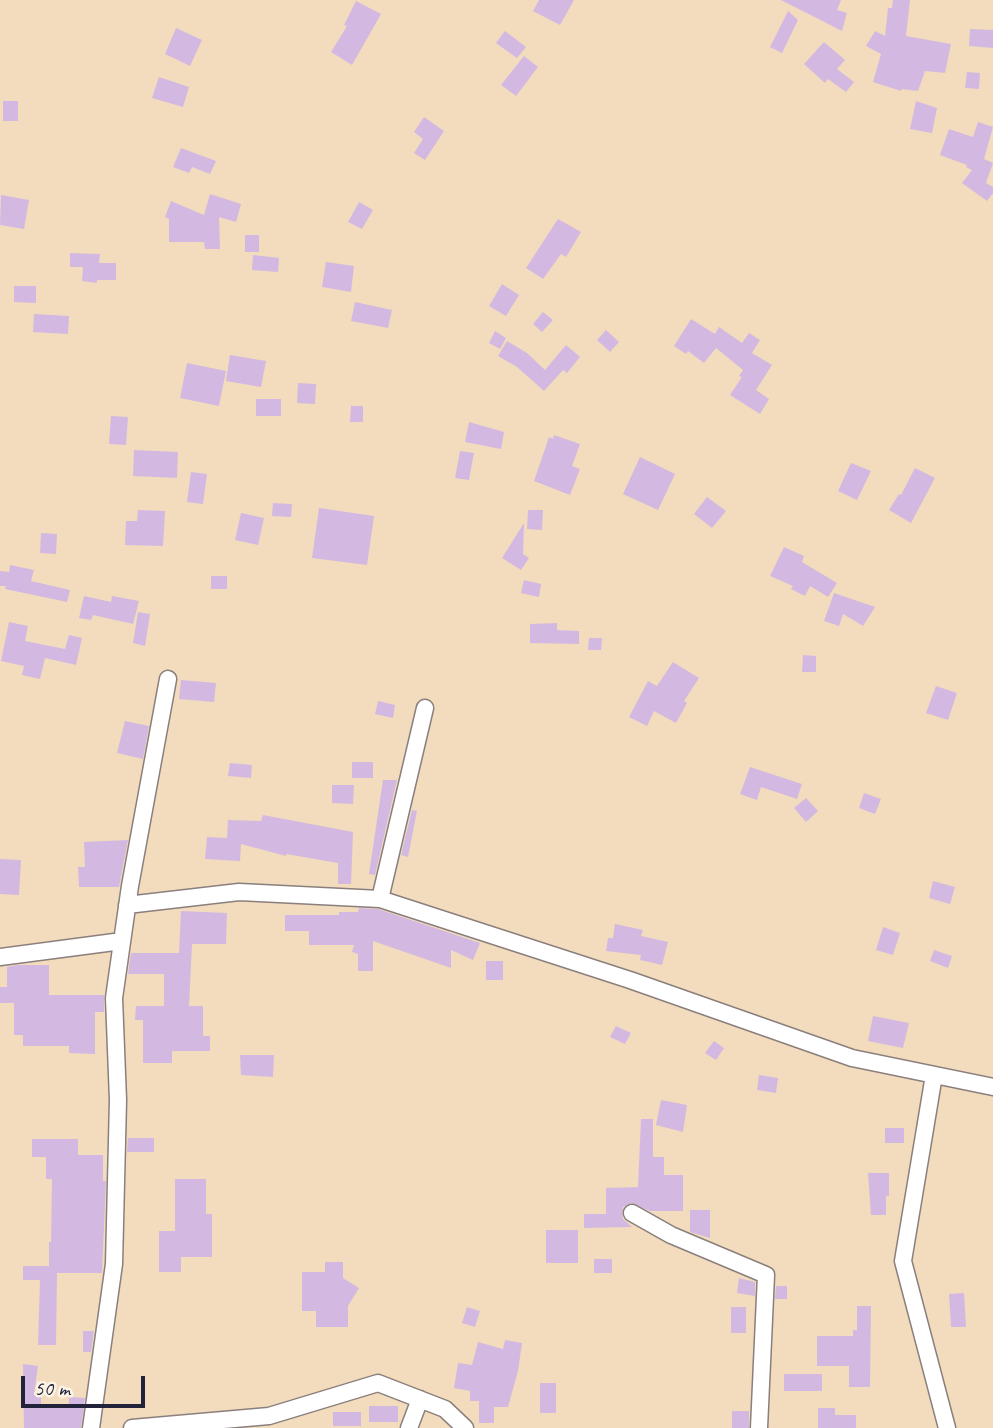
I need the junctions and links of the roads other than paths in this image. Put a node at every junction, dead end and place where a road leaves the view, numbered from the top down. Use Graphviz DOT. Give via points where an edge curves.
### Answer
graph roads {
  1 [pos="168,679"];
  2 [pos="425,708"];
  3 [pos="380,899"];
  4 [pos="127,905"];
  5 [pos="122,940"];
  6 [pos="0,957"];
  7 [pos="934,1075"];
  8 [pos="993,1087"];
  9 [pos="632,1213"];
  10 [pos="420,1399"];
  11 [pos="91,1428"];
  12 [pos="132,1428"];
  13 [pos="409,1428"];
  14 [pos="465,1428"];
  15 [pos="758,1428"];
  16 [pos="947,1428"];
  1 -- 4 [label="street"];
  2 -- 3 [label="street"];
  3 -- 4 [label="street" via="239,892"];
  3 -- 7 [label="street" via="852,1058"];
  4 -- 5 [label="street"];
  5 -- 6 [label="street"];
  5 -- 11 [label="street" via="114,998 118,1100 114,1265"];
  7 -- 8 [label="street"];
  7 -- 16 [label="street" via="903,1261"];
  9 -- 15 [label="street" via="671,1235 766,1275"];
  10 -- 12 [label="street" via="378,1383 269,1416"];
  10 -- 13 [label="street"];
  10 -- 14 [label="street" via="445,1409"];
}
